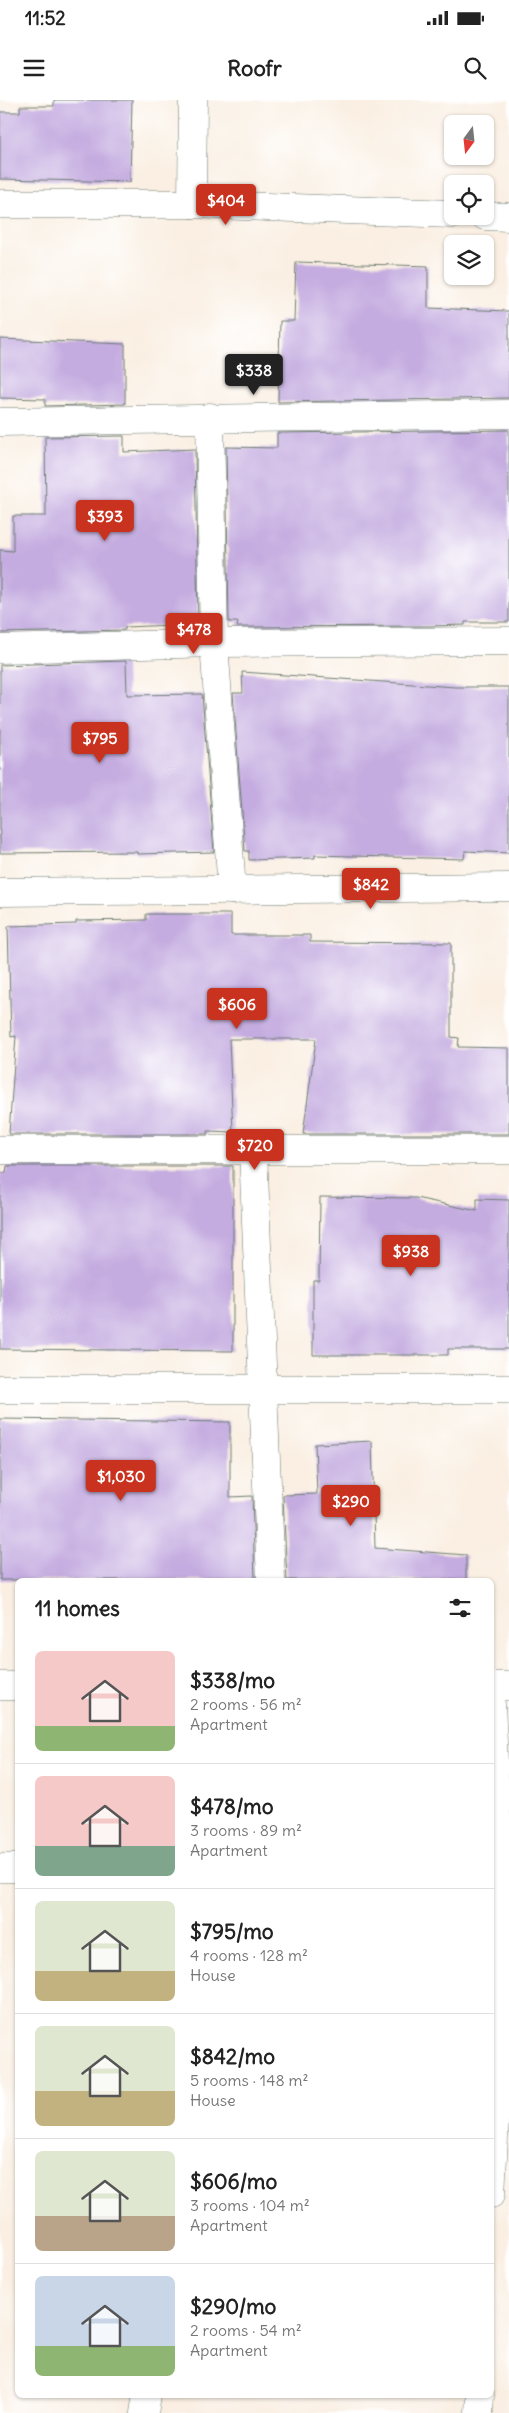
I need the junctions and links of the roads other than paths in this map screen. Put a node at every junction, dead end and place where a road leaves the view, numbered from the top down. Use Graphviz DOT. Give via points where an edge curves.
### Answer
graph roads {
  1 [pos="192,100"];
  2 [pos="0,204"];
  3 [pos="192,204"];
  4 [pos="444,214"];
  5 [pos="494,216"];
  6 [pos="509,216"];
  7 [pos="509,414"];
  8 [pos="210,417"];
  9 [pos="0,422"];
  10 [pos="509,641"];
  11 [pos="214,643"];
  12 [pos="0,649"];
  13 [pos="509,887"];
  14 [pos="232,890"];
  15 [pos="0,892"];
  16 [pos="0,1150"];
  17 [pos="253,1150"];
  18 [pos="509,1150"];
  19 [pos="0,1389"];
  20 [pos="509,1389"];
  21 [pos="263,1390"];
  22 [pos="271,1578"];
  23 [pos="0,1686"];
  24 [pos="15,1686"];
  25 [pos="494,1686"];
  26 [pos="509,1686"];
  27 [pos="494,1750"];
  28 [pos="0,1868"];
  29 [pos="15,1868"];
  30 [pos="507,1951"];
  31 [pos="494,2148"];
  32 [pos="146,2398"];
  33 [pos="480,2398"];
  34 [pos="144,2413"];
  35 [pos="480,2413"];
  1 -- 3 [label="street"];
  2 -- 3 [label="street"];
  3 -- 4 [label="street"];
  5 -- 6 [label="street"];
  7 -- 8 [label="street"];
  8 -- 9 [label="street"];
  8 -- 11 [label="street"];
  10 -- 11 [label="street"];
  11 -- 12 [label="street"];
  11 -- 14 [label="street"];
  13 -- 14 [label="street"];
  14 -- 15 [label="street"];
  16 -- 17 [label="street"];
  17 -- 18 [label="street"];
  17 -- 21 [label="street"];
  19 -- 21 [label="street"];
  20 -- 21 [label="street"];
  21 -- 22 [label="street"];
  23 -- 24 [label="street"];
  25 -- 26 [label="street"];
  27 -- 30 [label="street"];
  28 -- 29 [label="street"];
  30 -- 31 [label="street"];
  32 -- 34 [label="street"];
  33 -- 35 [label="street"];
}
